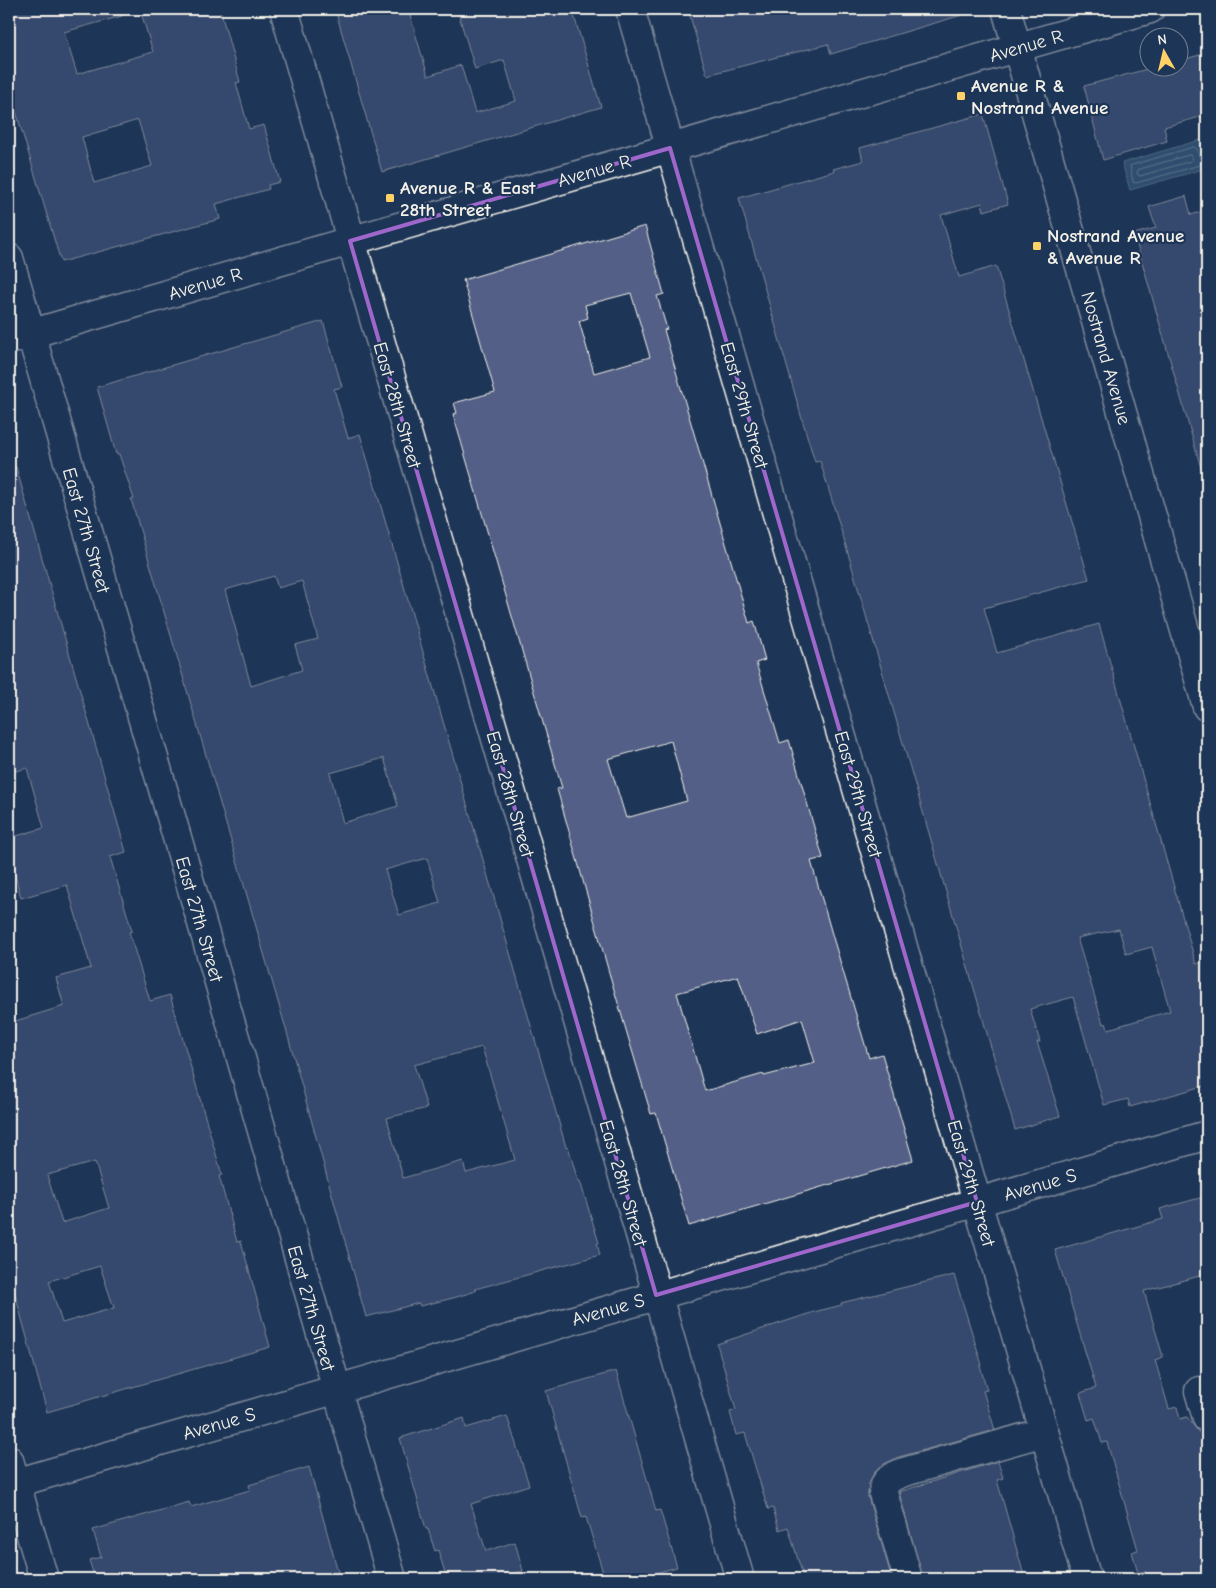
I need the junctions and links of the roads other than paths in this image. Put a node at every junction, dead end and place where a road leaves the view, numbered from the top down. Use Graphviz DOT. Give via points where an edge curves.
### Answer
graph roads {
  1 [pos="284,9"];
  2 [pos="630,9"];
  3 [pos="1006,9"];
  4 [pos="1150,9"];
  5 [pos="1017,47"];
  6 [pos="670,148"];
  7 [pos="350,241"];
  8 [pos="9,258"];
  9 [pos="20,337"];
  10 [pos="1207,707"];
  11 [pos="1207,1135"];
  12 [pos="978,1202"];
  13 [pos="656,1295"];
  14 [pos="336,1388"];
  15 [pos="1199,1391"];
  16 [pos="1207,1418"];
  17 [pos="1044,1432"];
  18 [pos="11,1476"];
  19 [pos="44,1579"];
  20 [pos="392,1579"];
  21 [pos="740,1579"];
  22 [pos="908,1579"];
  23 [pos="1087,1579"];
  1 -- 7 [label="street, East 28th Street"];
  2 -- 6 [label="street, East 29th Street"];
  3 -- 5 [label="street, Nostrand Avenue"];
  4 -- 5 [label="street, Avenue R"];
  5 -- 6 [label="street, Avenue R"];
  5 -- 10 [label="street, Nostrand Avenue"];
  6 -- 7 [label="street, Avenue R"];
  6 -- 12 [label="street, East 29th Street"];
  7 -- 9 [label="street, Avenue R"];
  7 -- 13 [label="street, East 28th Street"];
  8 -- 9 [label="street, East 27th Street"];
  9 -- 14 [label="street, East 27th Street"];
  11 -- 12 [label="street, Avenue S"];
  12 -- 13 [label="street, Avenue S"];
  12 -- 17 [label="street, East 29th Street"];
  13 -- 14 [label="street, Avenue S"];
  13 -- 21 [label="street, East 28th Street"];
  14 -- 18 [label="street, Avenue S"];
  14 -- 20 [label="street, East 27th Street"];
  15 -- 16 [label="street"];
  17 -- 22 [label="street" via="904,1472 887,1481 883,1493"];
  17 -- 23 [label="street, East 29th Street"];
  18 -- 19 [label="street"];
}
